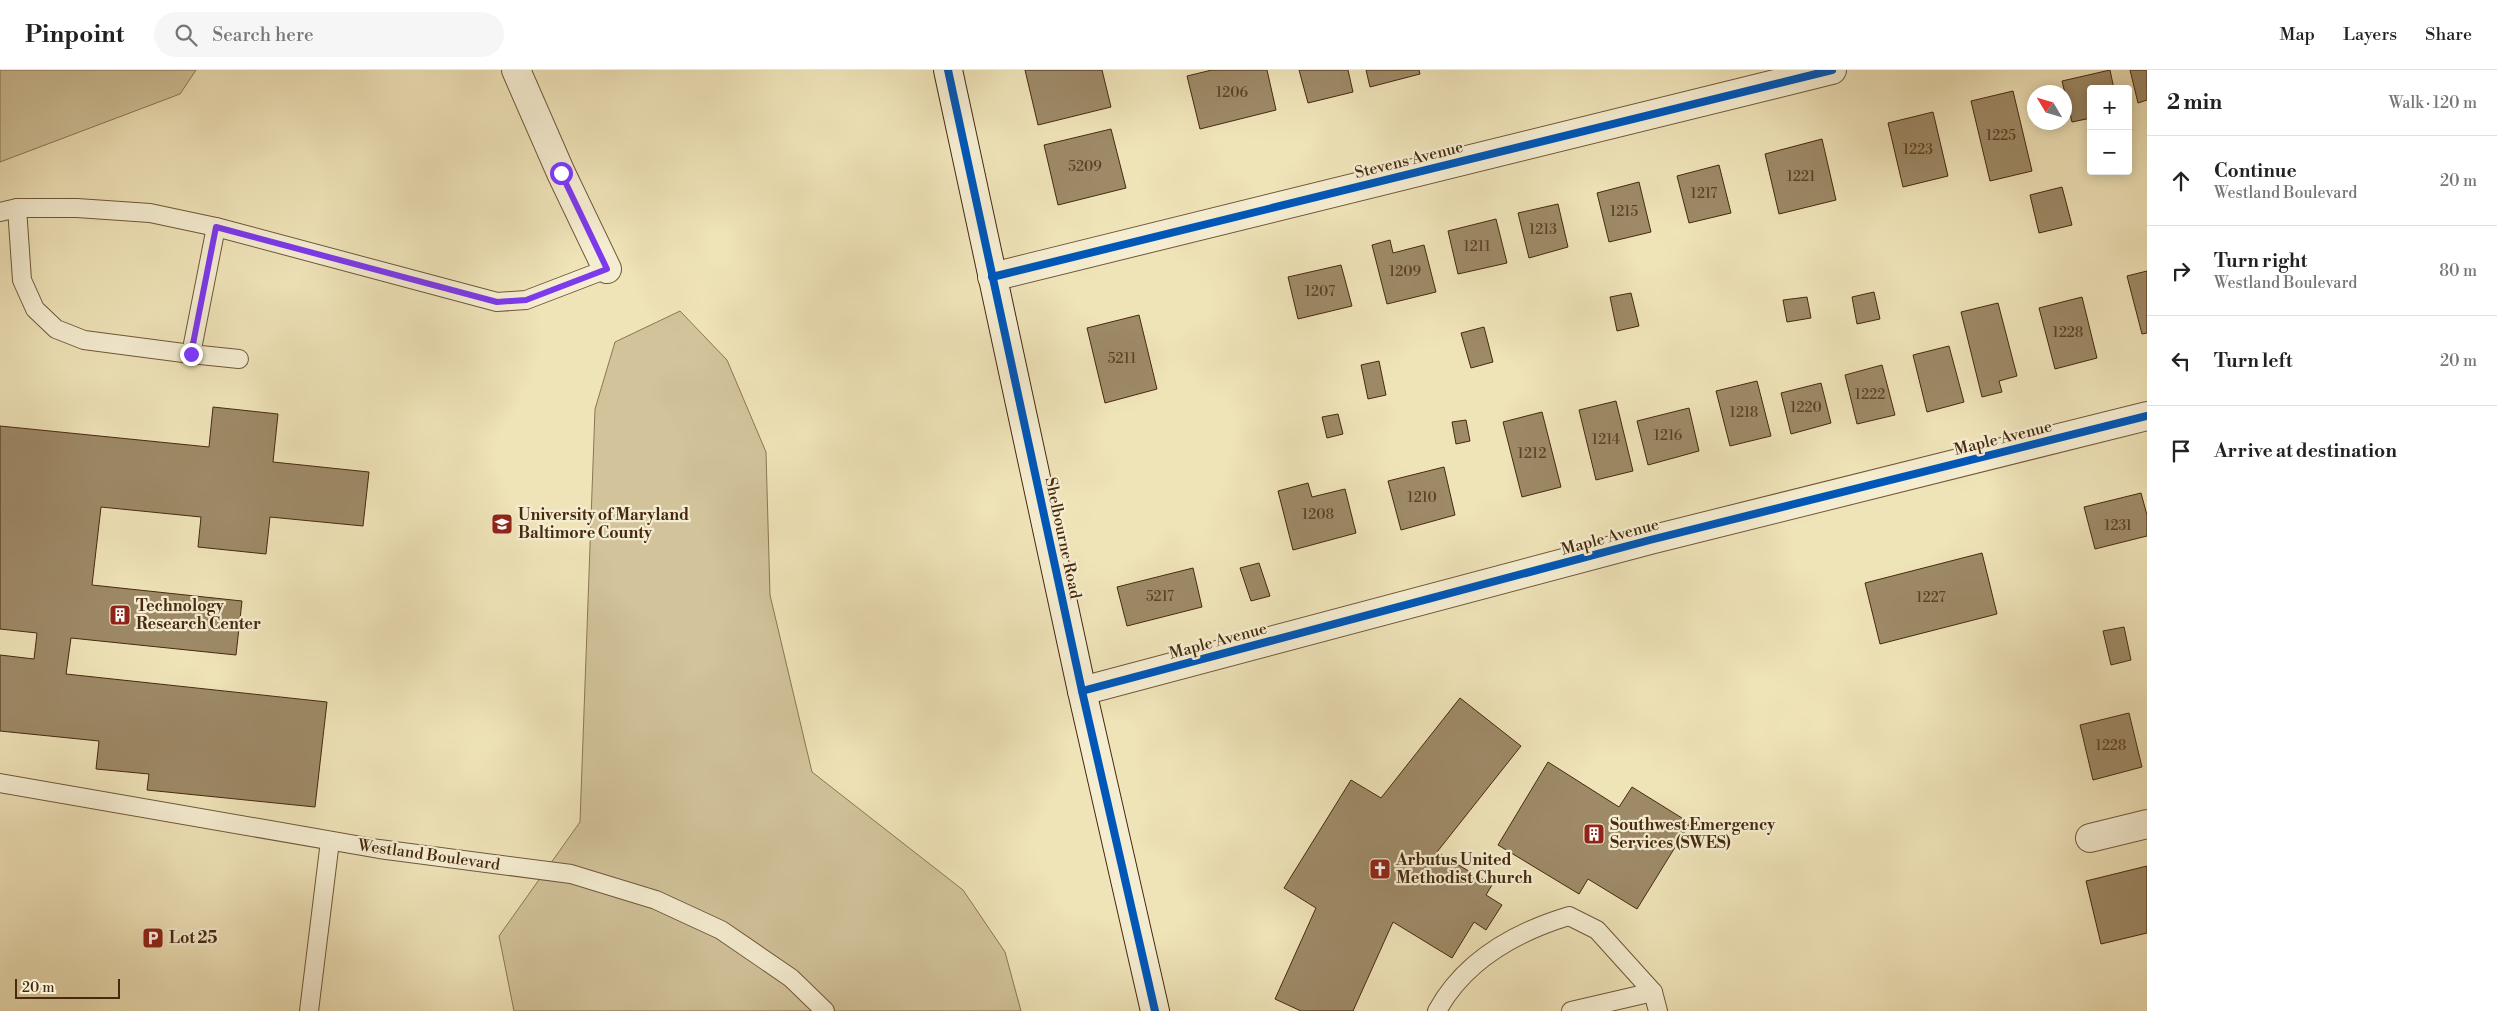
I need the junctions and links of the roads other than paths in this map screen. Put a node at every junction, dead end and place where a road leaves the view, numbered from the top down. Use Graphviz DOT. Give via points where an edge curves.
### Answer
graph roads {
  1 [pos="516,70"];
  2 [pos="948,70"];
  3 [pos="1832,70"];
  4 [pos="8,210"];
  5 [pos="216,227"];
  6 [pos="607,269"];
  7 [pos="992,278"];
  8 [pos="191,354"];
  9 [pos="239,359"];
  10 [pos="2147,416"];
  11 [pos="1082,691"];
  12 [pos="0,783"];
  13 [pos="2147,824"];
  14 [pos="2090,838"];
  15 [pos="330,841"];
  16 [pos="1652,992"];
  17 [pos="309,1011"];
  18 [pos="825,1011"];
  19 [pos="1155,1011"];
  20 [pos="1437,1011"];
  21 [pos="1571,1011"];
  22 [pos="1658,1011"];
  1 -- 6 [label="street"];
  2 -- 7 [label="street, Shelbourne Road"];
  3 -- 7 [label="street, Stevens Avenue"];
  4 -- 5 [label="lane" via="77,208 150,213"];
  4 -- 8 [label="lane" via="22,280 35,309 56,329 84,340"];
  5 -- 6 [label="lane" via="497,302 526,300"];
  5 -- 8 [label="lane"];
  7 -- 11 [label="street, Shelbourne Road"];
  8 -- 9 [label="lane"];
  10 -- 11 [label="street, Maple Avenue" via="1650,540"];
  11 -- 19 [label="street, Shelbourne Road"];
  12 -- 15 [label="lane, Westland Boulevard"];
  13 -- 14 [label="street"];
  15 -- 17 [label="lane"];
  15 -- 18 [label="lane, Westland Boulevard" via="571,874 656,900 721,930 791,978"];
  16 -- 20 [label="lane" via="1596,930 1569,916 1536,926 1491,950 1445,996"];
  16 -- 21 [label="lane"];
  16 -- 22 [label="lane"];
}
